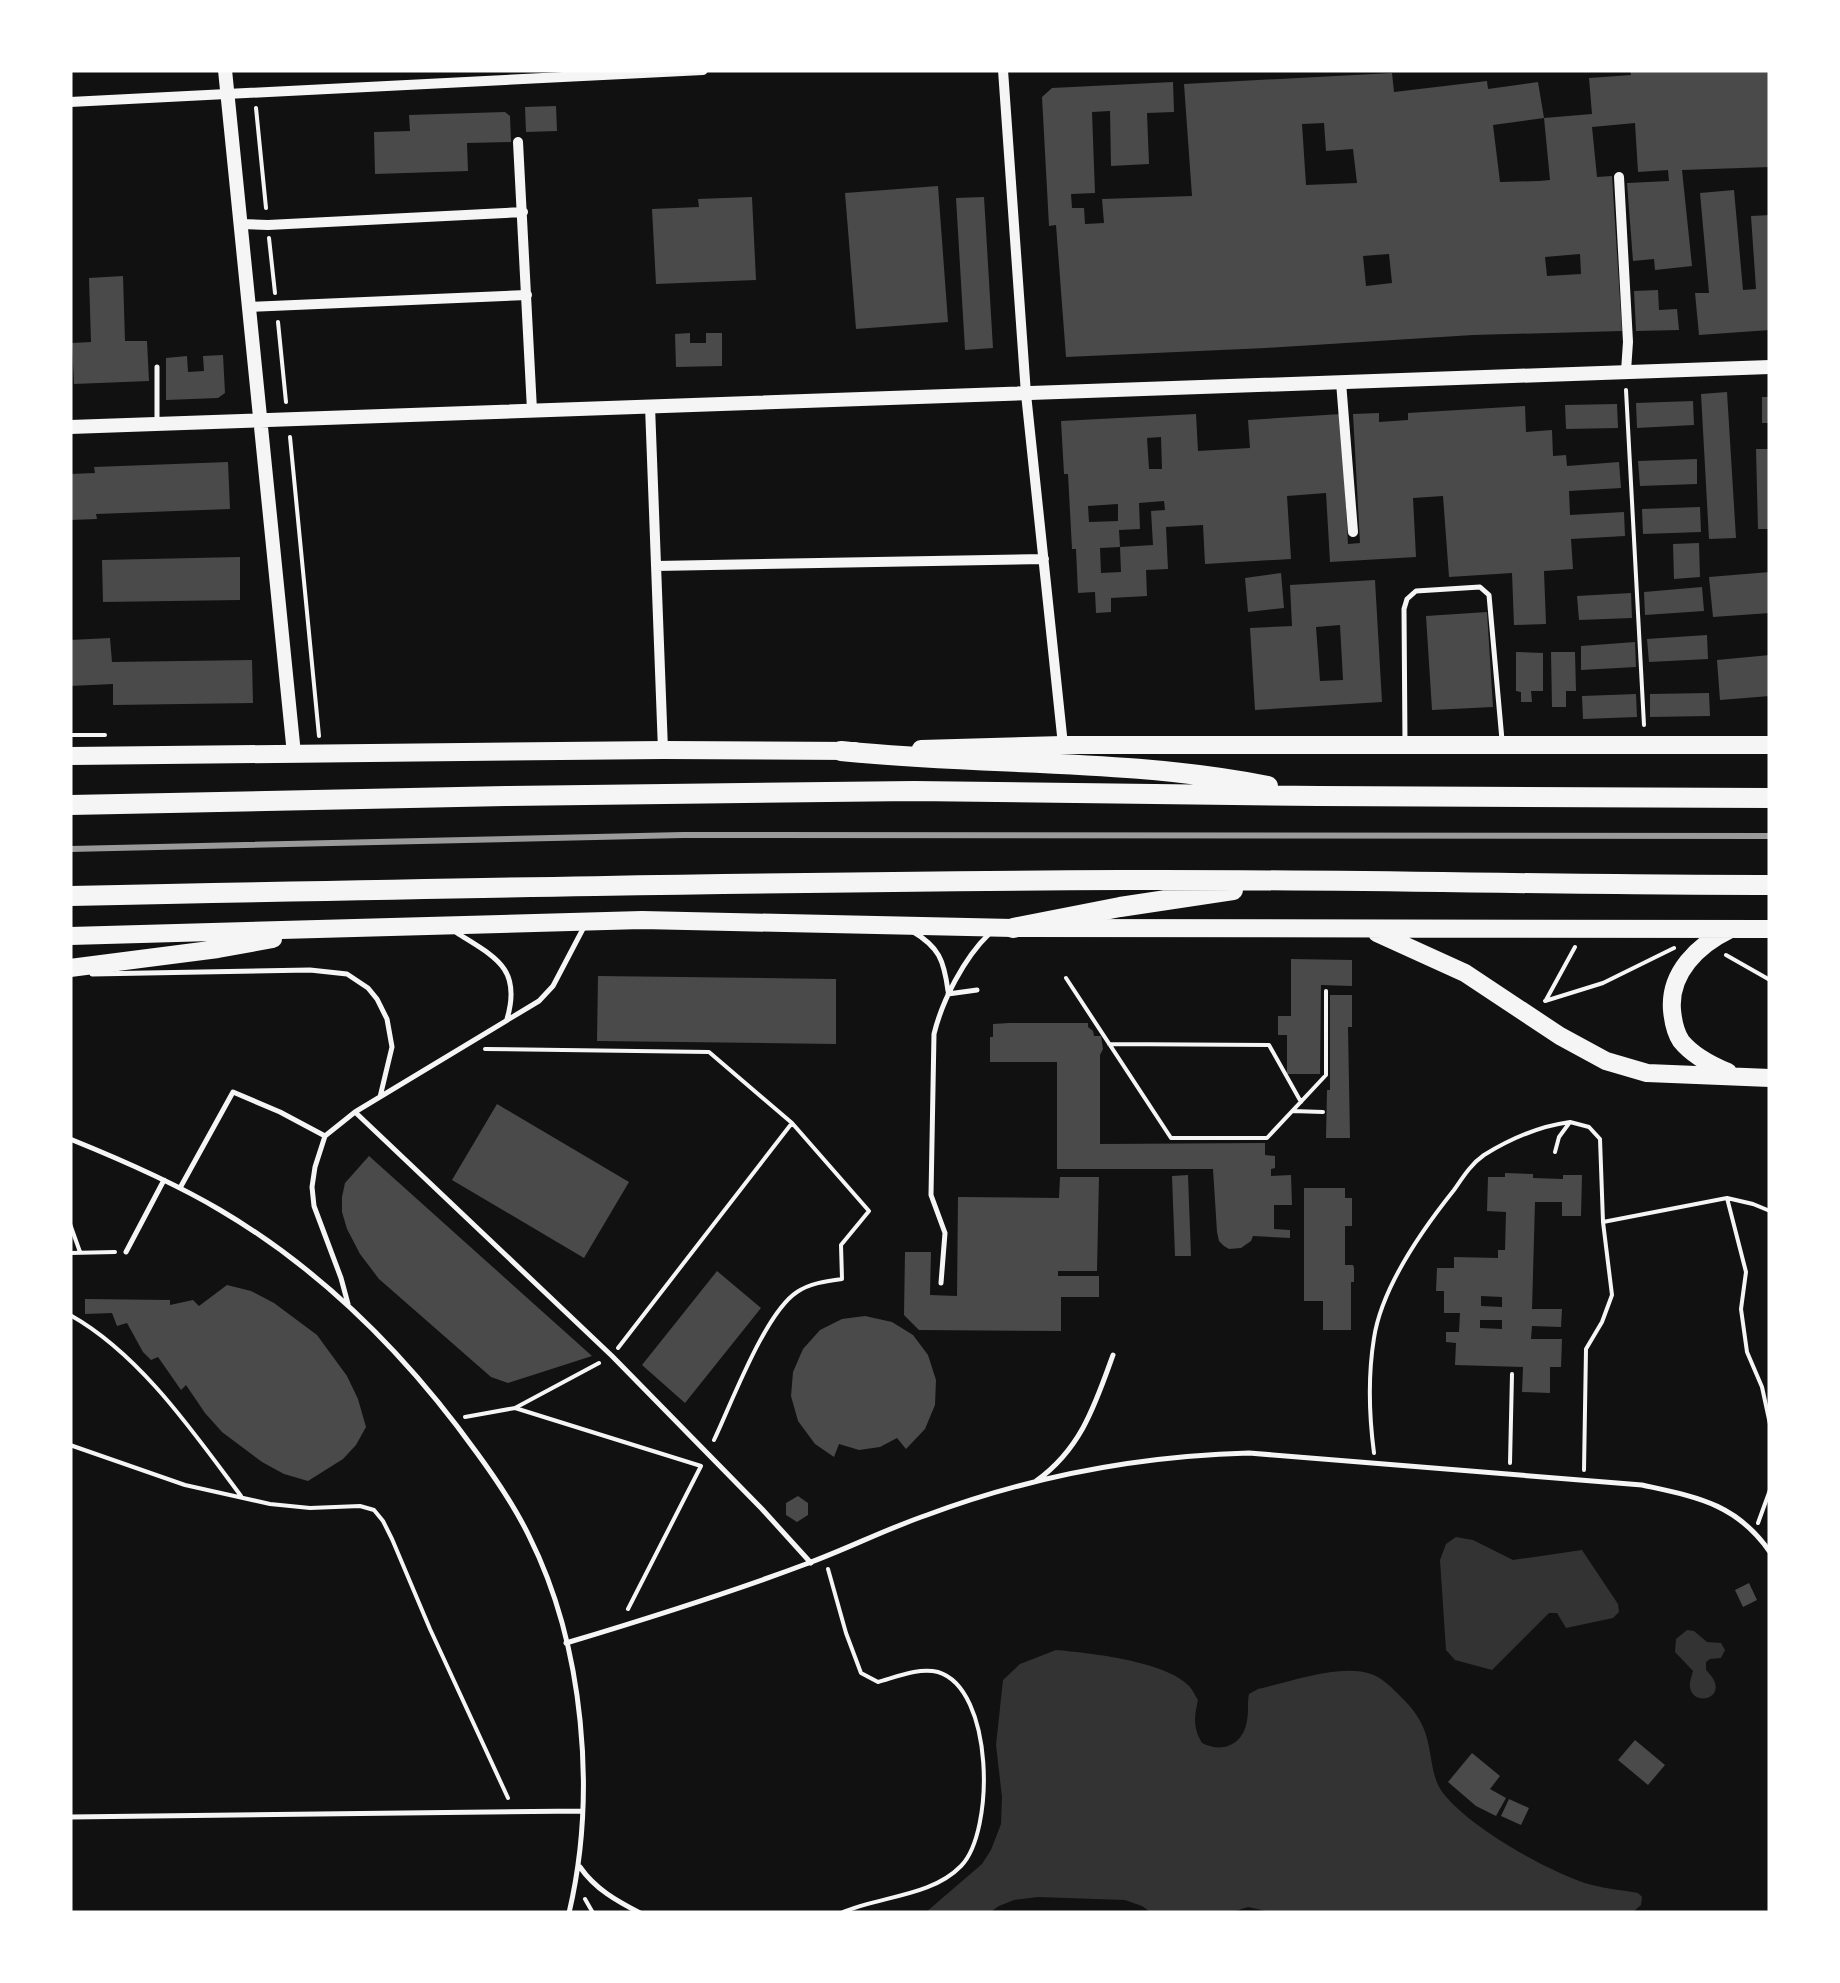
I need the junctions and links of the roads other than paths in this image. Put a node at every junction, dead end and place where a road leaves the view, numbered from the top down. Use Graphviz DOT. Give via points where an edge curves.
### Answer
graph roads {
  1 [pos="225,70"];
  2 [pos="704,70"];
  3 [pos="1003,70"];
  4 [pos="227,94"];
  5 [pos="70,102"];
  6 [pos="518,142"];
  7 [pos="1619,177"];
  8 [pos="523,212"];
  9 [pos="240,224"];
  10 [pos="527,295"];
  11 [pos="248,306"];
  12 [pos="1770,366"];
  13 [pos="156,367"];
  14 [pos="1626,372"];
  15 [pos="1341,382"];
  16 [pos="1026,394"];
  17 [pos="650,406"];
  18 [pos="532,410"];
  19 [pos="258,420"];
  20 [pos="158,424"];
  21 [pos="70,427"];
  22 [pos="1353,532"];
  23 [pos="1044,559"];
  24 [pos="656,566"];
  25 [pos="1064,745"];
  26 [pos="1770,745"];
  27 [pos="1405,746"];
  28 [pos="1502,746"];
  29 [pos="662,750"];
  30 [pos="841,752"];
  31 [pos="294,754"];
  32 [pos="70,756"];
  33 [pos="1319,796"];
  34 [pos="1770,798"];
  35 [pos="70,804"];
  36 [pos="1286,881"];
  37 [pos="1770,885"];
  38 [pos="70,896"];
  39 [pos="588,921"];
  40 [pos="446,926"];
  41 [pos="898,926"];
  42 [pos="1005,928"];
  43 [pos="317,929"];
  44 [pos="1368,929"];
  45 [pos="1730,929"];
  46 [pos="1770,929"];
  47 [pos="70,936"];
  48 [pos="70,971"];
  49 [pos="977,990"];
  50 [pos="948,994"];
  51 [pos="506,1022"];
  52 [pos="1738,1076"];
  53 [pos="1770,1078"];
  54 [pos="380,1097"];
  55 [pos="355,1112"];
  56 [pos="325,1136"];
  57 [pos="70,1139"];
  58 [pos="164,1180"];
  59 [pos="180,1188"];
  60 [pos="126,1252"];
  61 [pos="941,1282"];
  62 [pos="348,1307"];
  63 [pos="1113,1354"];
  64 [pos="1034,1483"];
  65 [pos="1770,1552"];
  66 [pos="811,1563"];
  67 [pos="566,1643"];
  68 [pos="582,1811"];
  69 [pos="70,1817"];
  70 [pos="578,1865"];
  71 [pos="568,1913"];
  72 [pos="640,1913"];
  1 -- 4 [label="street"];
  2 -- 4 [label="street"];
  3 -- 16 [label="street"];
  4 -- 5 [label="street"];
  4 -- 9 [label="street"];
  6 -- 8 [label="street"];
  7 -- 14 [label="street"];
  8 -- 9 [label="street"];
  8 -- 10 [label="street"];
  9 -- 11 [label="street"];
  10 -- 11 [label="street"];
  10 -- 18 [label="street"];
  11 -- 19 [label="street"];
  12 -- 14 [label="street"];
  13 -- 20 [label="lane"];
  14 -- 15 [label="street"];
  15 -- 16 [label="street"];
  15 -- 22 [label="street"];
  16 -- 17 [label="street"];
  16 -- 23 [label="street"];
  17 -- 18 [label="street"];
  17 -- 24 [label="street"];
  18 -- 19 [label="street"];
  19 -- 20 [label="street"];
  19 -- 31 [label="street"];
  20 -- 21 [label="street"];
  23 -- 24 [label="street"];
  23 -- 25 [label="street"];
  24 -- 29 [label="street"];
  25 -- 27 [label="main road"];
  25 -- 30 [label="main road"];
  26 -- 28 [label="main road"];
  27 -- 28 [label="main road"];
  27 -- 28 [label="lane" via="1407,599 1416,591 1480,587 1489,595"];
  29 -- 30 [label="main road"];
  29 -- 31 [label="main road"];
  30 -- 33 [label="highway" via="1160,771"];
  31 -- 32 [label="main road"];
  33 -- 34 [label="highway"];
  33 -- 35 [label="highway" via="875,792"];
  36 -- 37 [label="highway"];
  36 -- 38 [label="highway" via="768,882"];
  36 -- 42 [label="highway"];
  39 -- 40 [label="main road"];
  39 -- 41 [label="main road"];
  39 -- 51 [label="lane" via="553,986"];
  40 -- 43 [label="main road"];
  40 -- 51 [label="lane" via="503,965 512,1000"];
  41 -- 42 [label="main road"];
  41 -- 50 [label="lane" via="938,952"];
  42 -- 44 [label="main road"];
  42 -- 50 [label="lane" via="974,953"];
  43 -- 47 [label="main road"];
  43 -- 48 [label="main road"];
  44 -- 45 [label="main road"];
  44 -- 52 [label="main road" via="1465,972 1586,1052 1626,1068"];
  45 -- 46 [label="main road"];
  45 -- 52 [label="main road" via="1683,967 1672,1001 1681,1040"];
  48 -- 54 [label="lane" via="347,974 368,988 387,1020 392,1047"];
  49 -- 50 [label="lane"];
  50 -- 61 [label="lane" via="934,1034 932,1071 930,1195 945,1233"];
  51 -- 54 [label="lane"];
  52 -- 53 [label="main road"];
  54 -- 55 [label="lane"];
  55 -- 56 [label="lane"];
  55 -- 66 [label="lane" via="612,1356"];
  56 -- 59 [label="lane" via="233,1092"];
  56 -- 62 [label="lane" via="315,1167 314,1206"];
  57 -- 58 [label="lane"];
  58 -- 59 [label="lane"];
  58 -- 60 [label="lane"];
  59 -- 62 [label="lane" via="260,1235"];
  62 -- 67 [label="lane" via="400,1357 492,1475 530,1536"];
  63 -- 64 [label="lane" via="1071,1449"];
  64 -- 65 [label="lane" via="1118,1466 1248,1453 1510,1473 1705,1499 1754,1532"];
  64 -- 66 [label="lane" via="926,1515"];
  66 -- 67 [label="lane"];
  67 -- 68 [label="lane"];
  68 -- 69 [label="lane"];
  68 -- 70 [label="lane"];
  70 -- 71 [label="lane"];
  70 -- 72 [label="lane" via="606,1894"];
}
